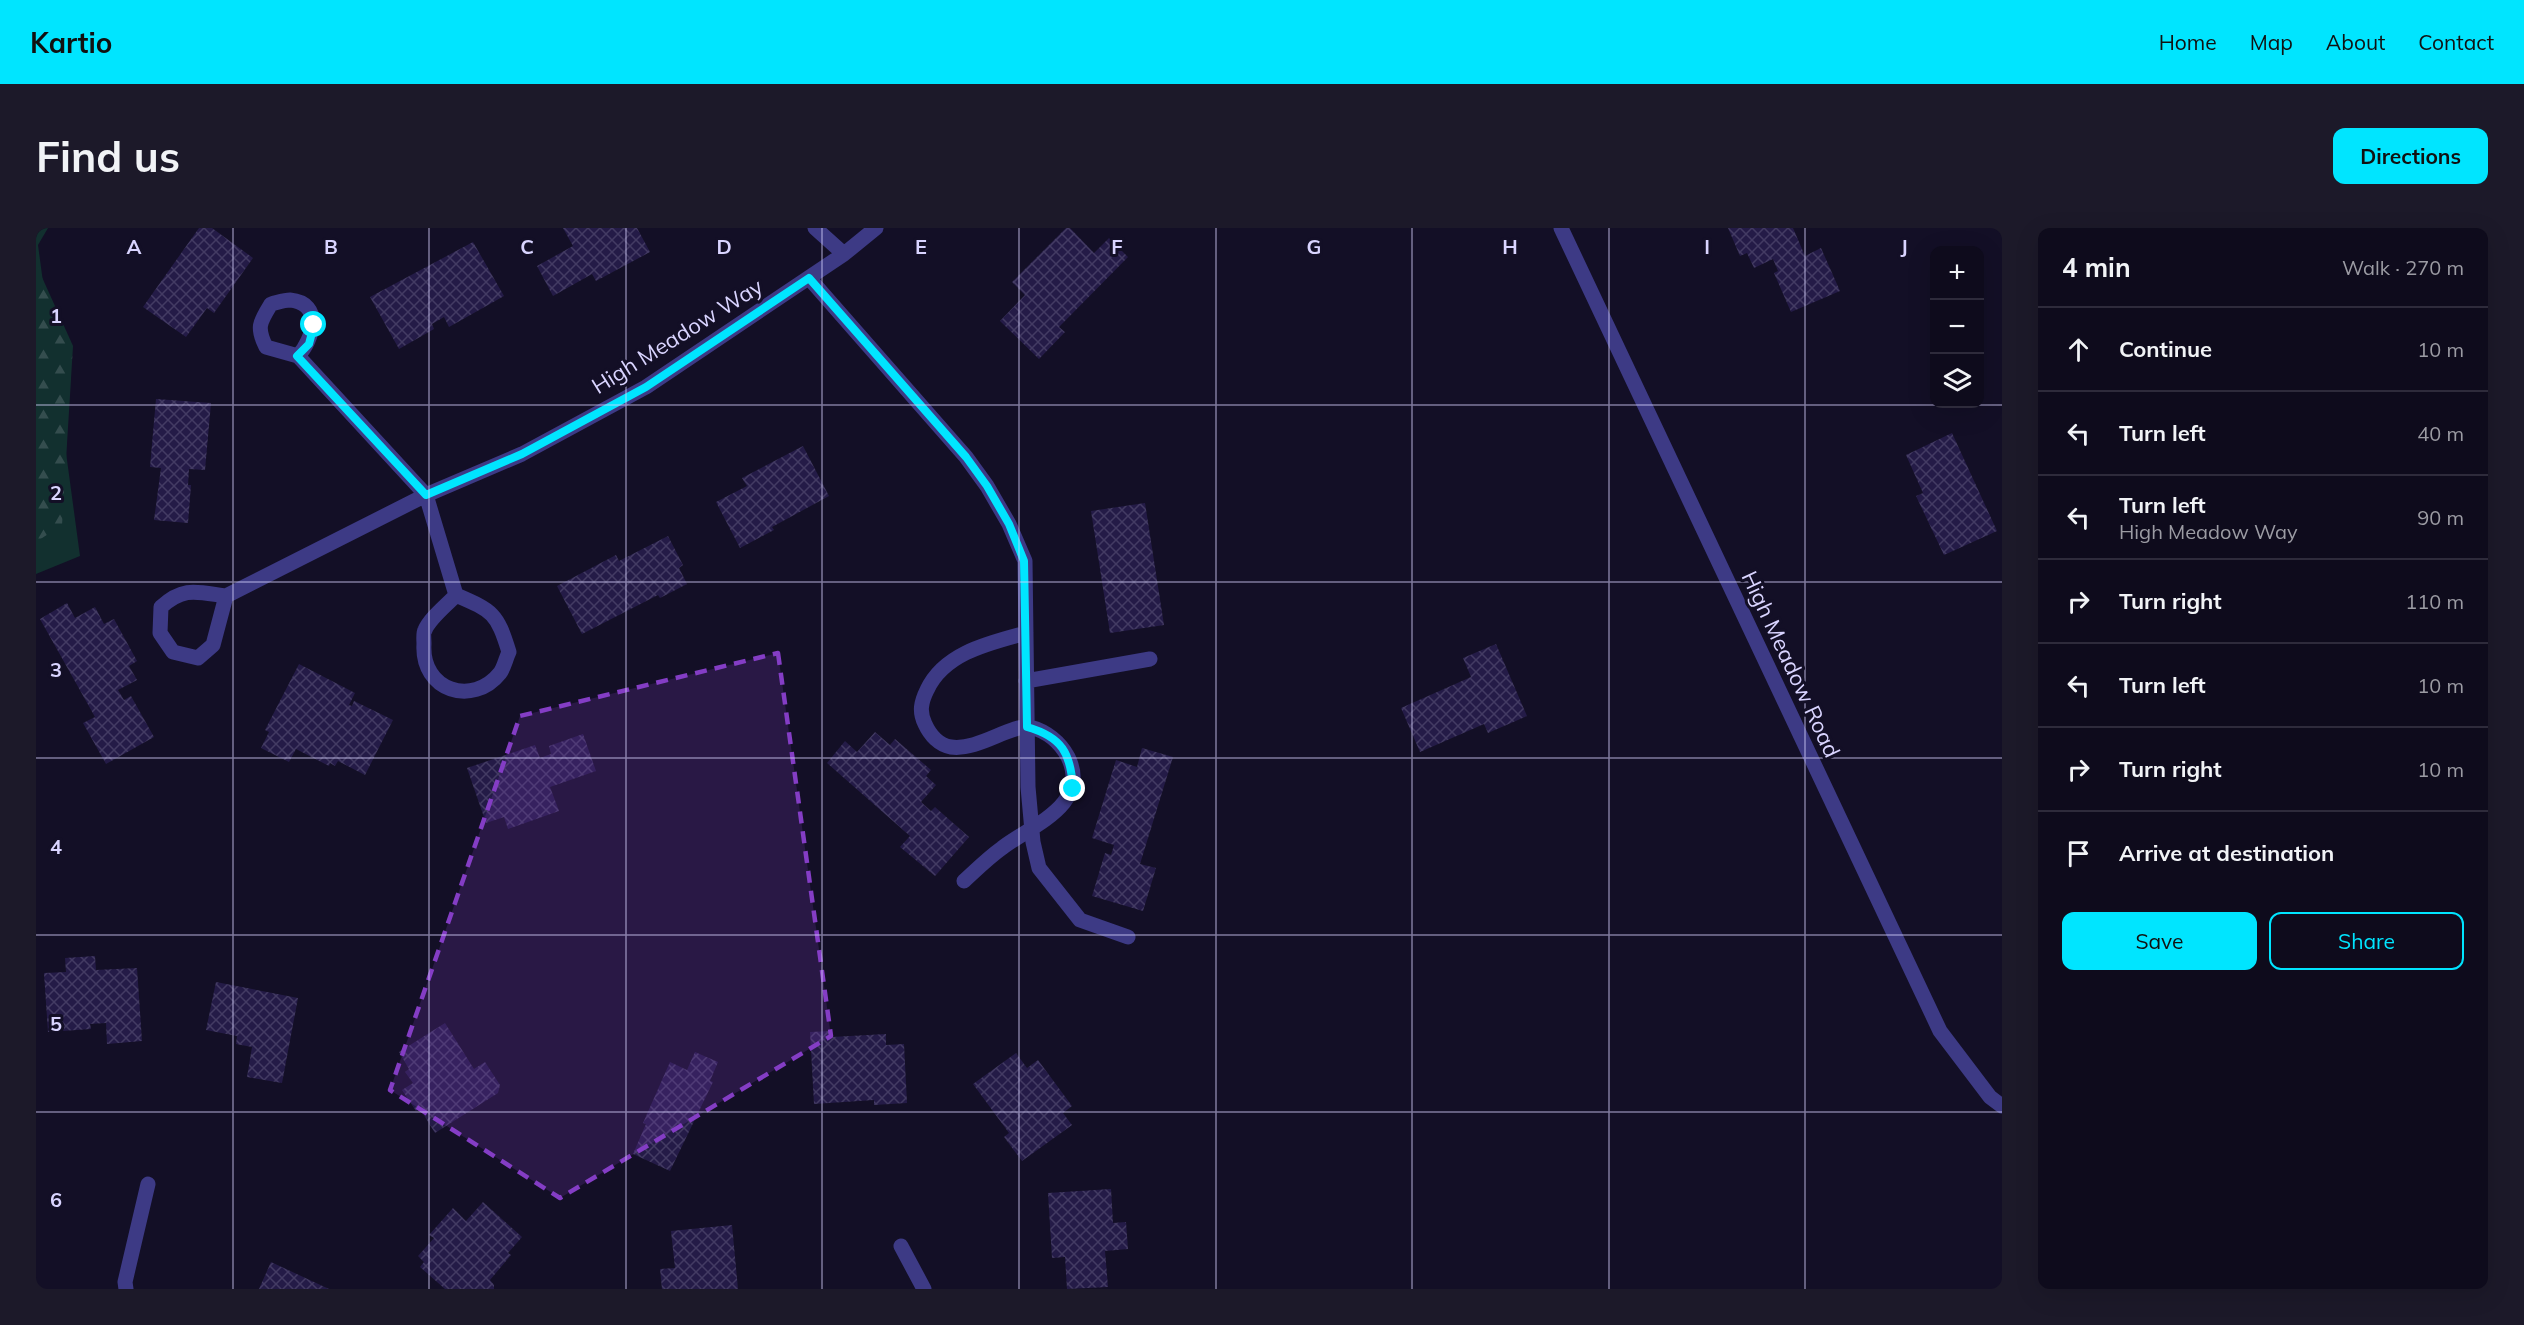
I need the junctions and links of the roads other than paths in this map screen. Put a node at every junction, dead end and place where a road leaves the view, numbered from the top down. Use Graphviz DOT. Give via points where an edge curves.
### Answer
graph roads {
  1 [pos="815,228"];
  2 [pos="876,228"];
  3 [pos="1561,228"];
  4 [pos="844,254"];
  5 [pos="809,278"];
  6 [pos="297,356"];
  7 [pos="426,495"];
  8 [pos="456,595"];
  9 [pos="226,596"];
  10 [pos="1026,633"];
  11 [pos="1150,659"];
  12 [pos="1026,681"];
  13 [pos="1027,727"];
  14 [pos="1031,828"];
  15 [pos="964,881"];
  16 [pos="1128,937"];
  17 [pos="2002,1106"];
  18 [pos="148,1184"];
  19 [pos="901,1246"];
  20 [pos="126,1289"];
  21 [pos="924,1289"];
  1 -- 4 [label="street"];
  2 -- 4 [label="street, High Meadow Way"];
  3 -- 17 [label="street, High Meadow Road" via="1940,1031 1990,1097"];
  4 -- 5 [label="street, High Meadow Way"];
  5 -- 7 [label="street, High Meadow Way" via="646,387 522,454"];
  5 -- 10 [label="street" via="987,486 1024,561"];
  6 -- 7 [label="street"];
  7 -- 8 [label="street"];
  7 -- 9 [label="street, High Meadow Way"];
  8 -- 8 [label="street" via="487,608 501,626 509,652 500,673 470,691 445,688 433,679 423,660 424,630"];
  9 -- 9 [label="street" via="175,594 161,607 160,633 173,652 198,658 213,645"];
  10 -- 12 [label="street"];
  10 -- 13 [label="street" via="980,645 952,660 931,680 920,715 938,742 950,747 970,747"];
  11 -- 12 [label="street"];
  12 -- 13 [label="street"];
  13 -- 14 [label="street"];
  13 -- 14 [label="street" via="1045,732 1063,748 1072,765 1073,789 1062,807"];
  14 -- 15 [label="street"];
  14 -- 16 [label="street" via="1039,868 1080,920"];
  18 -- 20 [label="street"];
  19 -- 21 [label="street"];
}
